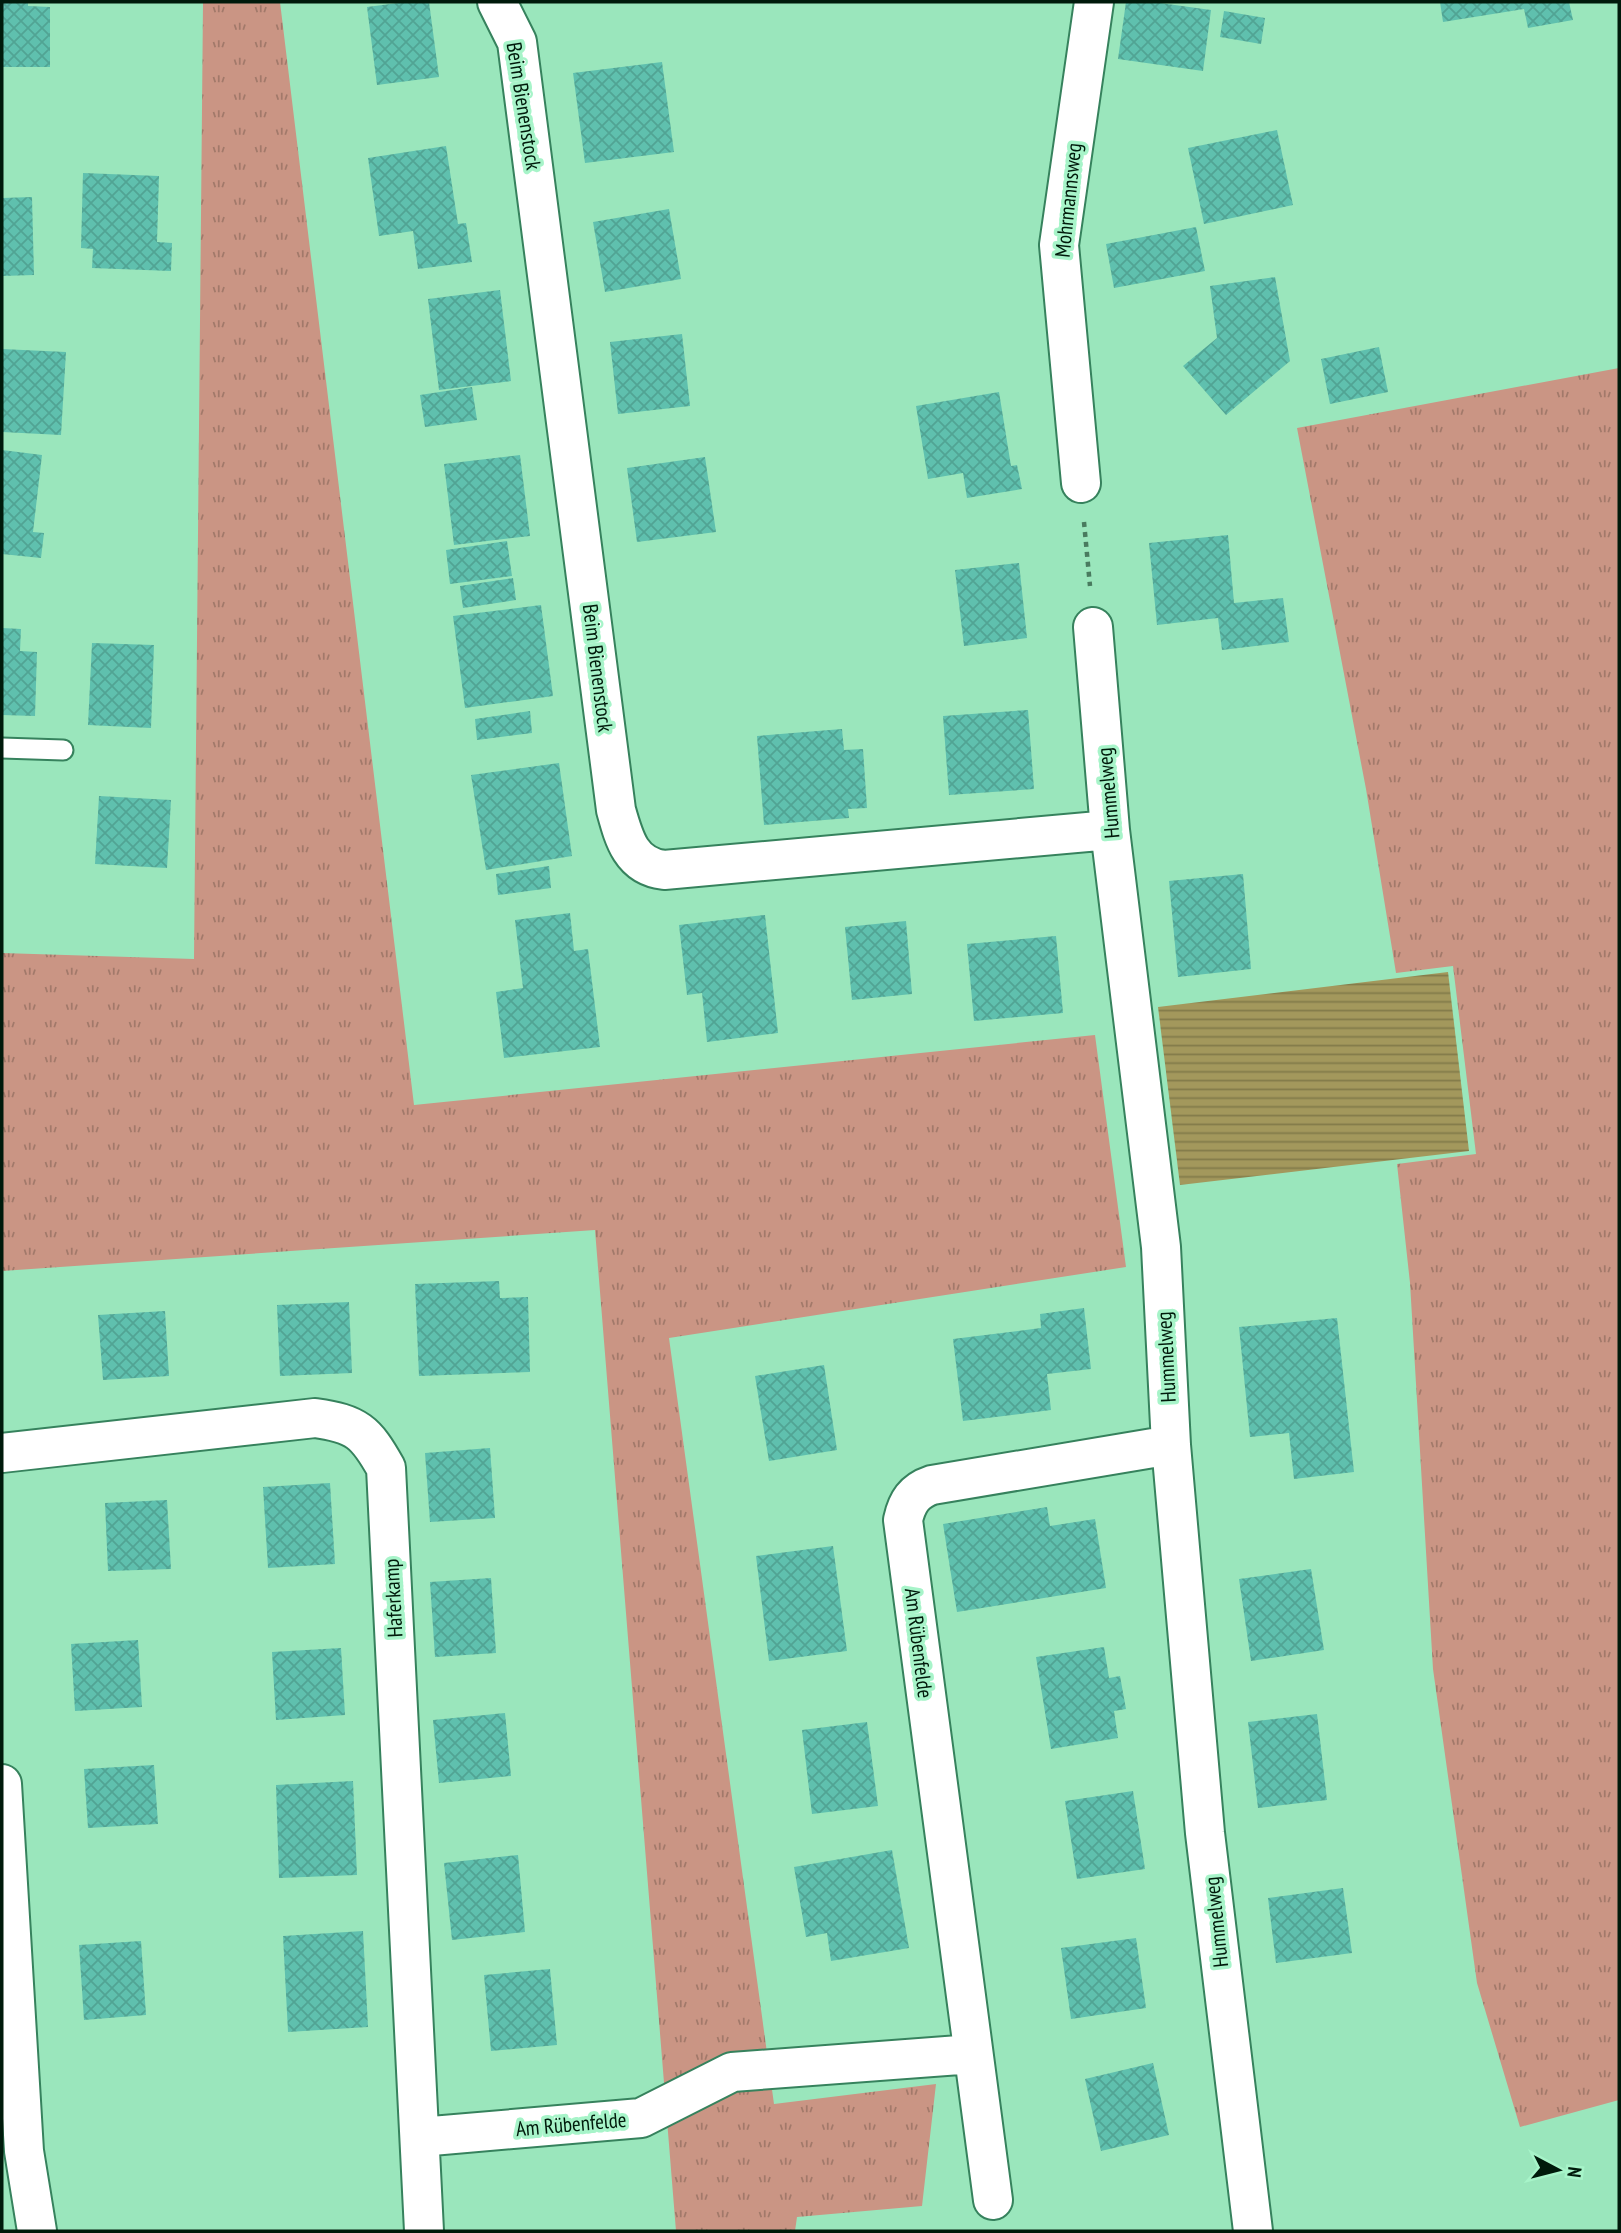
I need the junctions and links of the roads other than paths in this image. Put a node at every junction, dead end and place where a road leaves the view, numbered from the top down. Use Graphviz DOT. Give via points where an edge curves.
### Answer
graph roads {
  1 [pos="498,2"];
  2 [pos="1094,2"];
  3 [pos="1081,482"];
  4 [pos="1093,627"];
  5 [pos="2,748"];
  6 [pos="63,750"];
  7 [pos="1110,830"];
  8 [pos="1171,1445"];
  9 [pos="2,1453"];
  10 [pos="2,1784"];
  11 [pos="973,2054"];
  12 [pos="420,2137"];
  13 [pos="13,2152"];
  14 [pos="993,2200"];
  15 [pos="35,2218"];
  16 [pos="424,2231"];
  17 [pos="1253,2231"];
  1 -- 7 [label="street, Beim Bienenstock" via="517,42 616,810 634,856 649,868 664,870"];
  2 -- 3 [label="street, Mohrmannsweg" via="1059,245"];
  4 -- 7 [label="street, Hummelweg"];
  5 -- 6 [label="lane"];
  7 -- 8 [label="street, Hummelweg" via="1161,1247"];
  8 -- 11 [label="street, Am Rübenfelde" via="932,1485 919,1489 905,1510"];
  8 -- 17 [label="street, Hummelweg" via="1205,1833"];
  9 -- 12 [label="street, Haferkamp" via="316,1418 360,1430 372,1443 386,1468"];
  10 -- 13 [label="street"];
  11 -- 12 [label="street, Am Rübenfelde" via="732,2072 641,2118"];
  11 -- 14 [label="street, Am Rübenfelde"];
  12 -- 16 [label="street"];
  13 -- 15 [label="street"];
}
